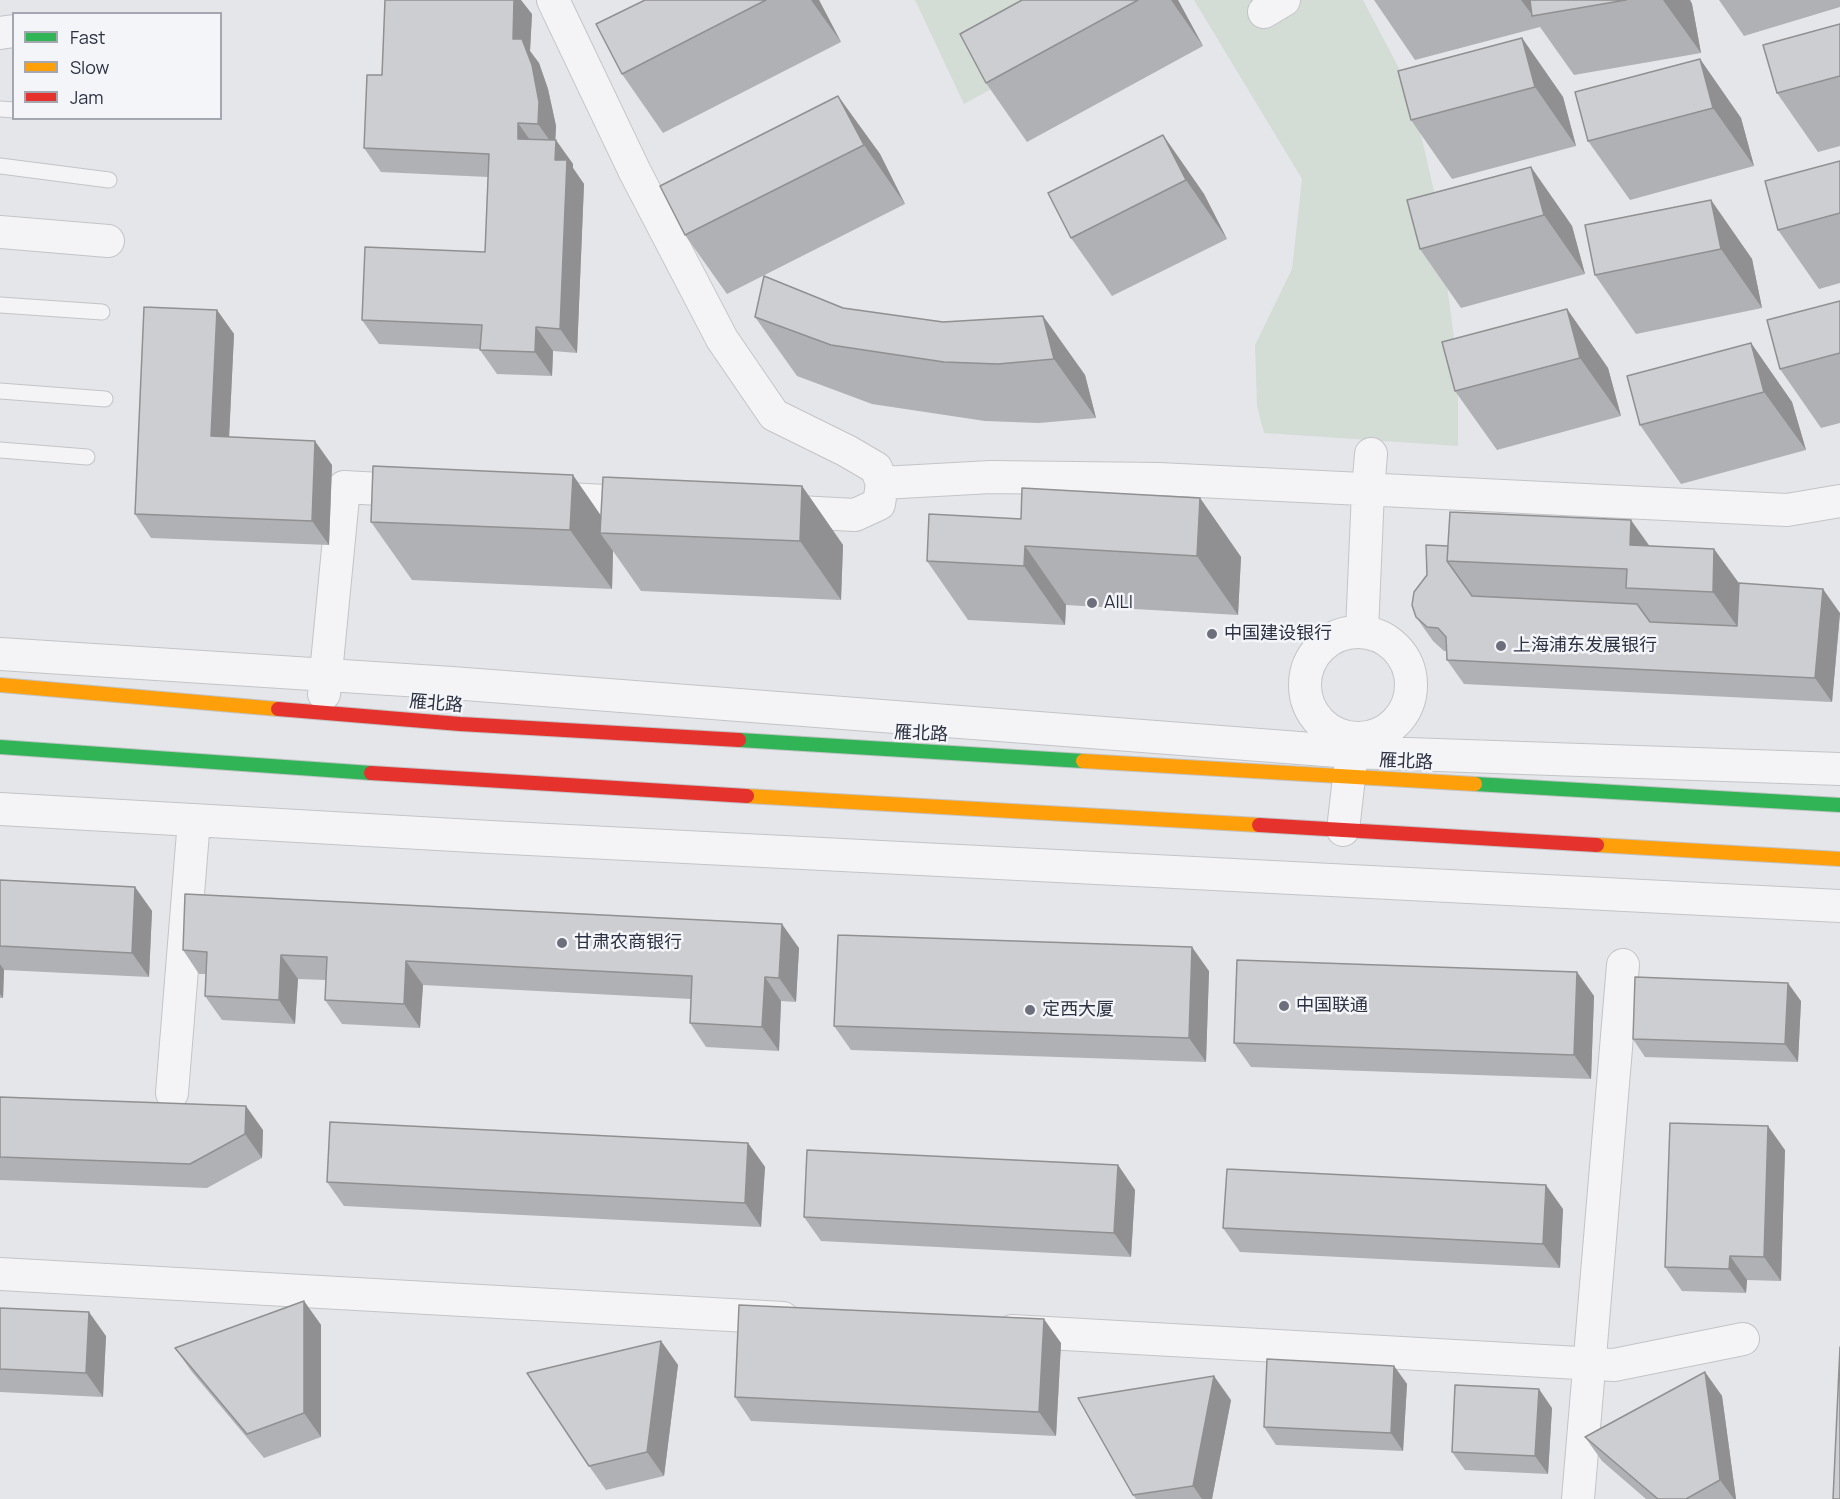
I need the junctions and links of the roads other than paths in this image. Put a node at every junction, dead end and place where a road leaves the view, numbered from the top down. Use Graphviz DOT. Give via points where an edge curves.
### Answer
graph roads {
  1 [pos="553,0"];
  2 [pos="0,166"];
  3 [pos="109,180"];
  4 [pos="0,232"];
  5 [pos="108,242"];
  6 [pos="0,305"];
  7 [pos="102,312"];
  8 [pos="0,391"];
  9 [pos="105,399"];
  10 [pos="0,450"];
  11 [pos="1371,454"];
  12 [pos="87,457"];
  13 [pos="882,483"];
  14 [pos="1368,491"];
  15 [pos="439,492"];
  16 [pos="522,496"];
  17 [pos="1840,501"];
  18 [pos="677,505"];
  19 [pos="748,509"];
  20 [pos="1362,631"];
  21 [pos="0,654"];
  22 [pos="326,675"];
  23 [pos="0,684"];
  24 [pos="322,713"];
  25 [pos="0,747"];
  26 [pos="1352,756"];
  27 [pos="1840,770"];
  28 [pos="1840,805"];
  29 [pos="0,808"];
  30 [pos="194,820"];
  31 [pos="1343,830"];
  32 [pos="1840,859"];
  33 [pos="1840,906"];
  34 [pos="1623,965"];
  35 [pos="172,1093"];
  36 [pos="0,1274"];
  37 [pos="807,1320"];
  38 [pos="985,1330"];
  39 [pos="1743,1339"];
  40 [pos="1589,1364"];
  41 [pos="1578,1499"];
  1 -- 13 [label="street" via="635,172 722,339 774,415 848,450 876,468"];
  2 -- 3 [label="lane"];
  4 -- 5 [label="street"];
  6 -- 7 [label="lane"];
  8 -- 9 [label="lane"];
  10 -- 12 [label="lane"];
  11 -- 14 [label="street"];
  13 -- 14 [label="street" via="991,477 1160,479"];
  13 -- 19 [label="street" via="879,504 855,515"];
  14 -- 17 [label="street" via="1787,510"];
  14 -- 20 [label="street"];
  15 -- 22 [label="street" via="344,487"];
  16 -- 18 [label="street"];
  20 -- 26 [label="street" via="1341,634 1323,644 1310,661 1304,681 1307,702 1317,720 1334,733"];
  20 -- 26 [label="street" via="1382,637 1399,650 1409,668 1412,689 1406,709 1393,726"];
  21 -- 22 [label="street"];
  22 -- 24 [label="street"];
  22 -- 26 [label="street"];
  23 -- 24 [label="main road, 雁北路"];
  24 -- 26 [label="main road, 雁北路" via="471,725"];
  25 -- 31 [label="main road" via="485,780"];
  26 -- 27 [label="street"];
  26 -- 28 [label="main road, 雁北路"];
  26 -- 31 [label="street"];
  29 -- 30 [label="street"];
  30 -- 33 [label="street"];
  30 -- 35 [label="street"];
  31 -- 32 [label="main road"];
  34 -- 40 [label="street"];
  36 -- 37 [label="street"];
  38 -- 40 [label="street"];
  39 -- 40 [label="street" via="1614,1365"];
  40 -- 41 [label="street"];
}
